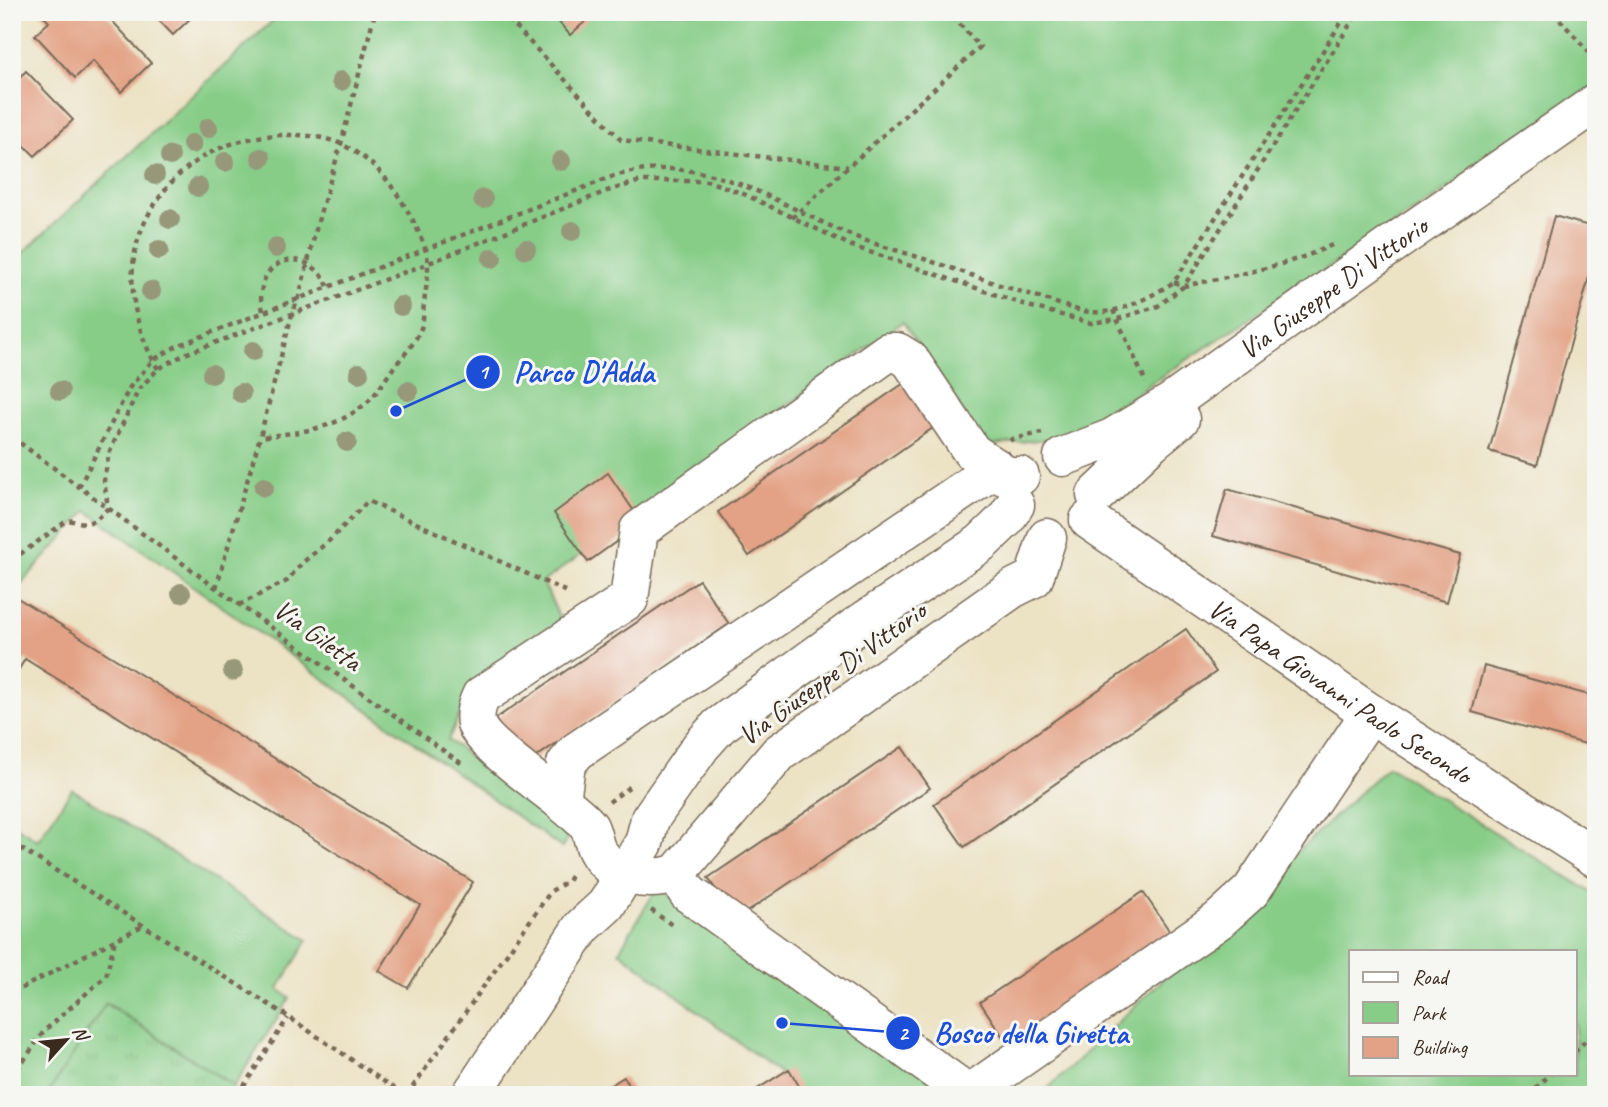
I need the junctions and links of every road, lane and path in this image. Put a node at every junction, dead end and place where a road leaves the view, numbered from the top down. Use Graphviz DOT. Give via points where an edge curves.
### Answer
graph roads {
  1 [pos="375,12"];
  2 [pos="502,12"];
  3 [pos="948,12"];
  4 [pos="1348,12"];
  5 [pos="1358,12"];
  6 [pos="1553,12"];
  7 [pos="1596,60"];
  8 [pos="1596,103"];
  9 [pos="1596,130"];
  10 [pos="341,144"];
  11 [pos="848,167"];
  12 [pos="799,211"];
  13 [pos="792,218"];
  14 [pos="1334,244"];
  15 [pos="425,251"];
  16 [pos="429,263"];
  17 [pos="307,264"];
  18 [pos="1174,282"];
  19 [pos="328,286"];
  20 [pos="1184,286"];
  21 [pos="299,297"];
  22 [pos="263,311"];
  23 [pos="292,313"];
  24 [pos="153,360"];
  25 [pos="158,369"];
  26 [pos="12,437"];
  27 [pos="260,437"];
  28 [pos="1063,457"];
  29 [pos="1010,483"];
  30 [pos="79,487"];
  31 [pos="1092,507"];
  32 [pos="107,508"];
  33 [pos="1047,538"];
  34 [pos="12,559"];
  35 [pos="216,588"];
  36 [pos="567,592"];
  37 [pos="239,605"];
  38 [pos="1370,713"];
  39 [pos="466,767"];
  40 [pos="561,801"];
  41 [pos="12,843"];
  42 [pos="634,858"];
  43 [pos="1596,858"];
  44 [pos="676,874"];
  45 [pos="606,905"];
  46 [pos="143,925"];
  47 [pos="115,940"];
  48 [pos="12,993"];
  49 [pos="288,1017"];
  50 [pos="1596,1029"];
  51 [pos="1576,1051"];
  52 [pos="1549,1076"];
  53 [pos="12,1077"];
  54 [pos="409,1094"];
  55 [pos="238,1095"];
  56 [pos="471,1095"];
  57 [pos="495,1095"];
  58 [pos="1528,1095"];
  1 -- 10 [label="path"];
  2 -- 11 [label="path" via="621,140"];
  3 -- 11 [label="path" via="980,47"];
  4 -- 18 [label="path"];
  5 -- 20 [label="path"];
  6 -- 7 [label="path"];
  8 -- 28 [label="street, Via Giuseppe Di Vittorio" via="1172,402 1112,438"];
  9 -- 31 [label="street, Via Giuseppe Di Vittorio" via="1182,417 1152,442"];
  10 -- 15 [label="path" via="376,168 402,201"];
  10 -- 17 [label="path"];
  10 -- 24 [label="path" via="307,135 240,139 204,155 177,175 144,220 133,257 136,318"];
  11 -- 12 [label="path"];
  12 -- 13 [label="path"];
  12 -- 15 [label="path" via="712,174 678,168 641,169"];
  12 -- 18 [label="path" via="857,237 1090,312 1146,299"];
  13 -- 16 [label="path" via="708,181 641,181"];
  13 -- 20 [label="path" via="852,246 1091,323 1158,306"];
  14 -- 20 [label="path" via="1303,259"];
  15 -- 16 [label="path"];
  15 -- 19 [label="path"];
  16 -- 23 [label="path"];
  16 -- 27 [label="path" via="421,328 365,404 321,429"];
  17 -- 19 [label="path" via="322,274"];
  17 -- 21 [label="path"];
  17 -- 22 [label="path" via="286,261 271,270 260,288"];
  18 -- 20 [label="path"];
  19 -- 21 [label="path"];
  21 -- 22 [label="path"];
  21 -- 23 [label="path"];
  22 -- 24 [label="path"];
  23 -- 25 [label="path"];
  23 -- 27 [label="path"];
  24 -- 25 [label="path"];
  24 -- 30 [label="path" via="131,387"];
  25 -- 32 [label="path" via="139,389 109,453 104,481"];
  26 -- 30 [label="path, Via Giletta"];
  27 -- 35 [label="path"];
  28 -- 29 [label="street" via="1039,460"];
  28 -- 31 [label="street" via="1089,475"];
  29 -- 33 [label="street" via="1022,522"];
  29 -- 40 [label="street" via="577,751 566,764"];
  29 -- 40 [label="street" via="971,452 910,360 888,352 639,530 629,599 481,696 476,724 488,741"];
  29 -- 42 [label="street, Via Giuseppe Di Vittorio" via="1005,520 981,543 719,726 650,819"];
  30 -- 32 [label="path, Via Giletta"];
  31 -- 33 [label="street" via="1080,530"];
  31 -- 38 [label="street, Via Papa Giovanni Paolo Secondo"];
  32 -- 34 [label="path" via="87,524 68,520"];
  32 -- 35 [label="path, Via Giletta"];
  33 -- 42 [label="street, Via Giuseppe Di Vittorio" via="992,559 745,733 665,829"];
  33 -- 44 [label="street" via="1034,578 779,752"];
  35 -- 37 [label="path, Via Giletta"];
  36 -- 37 [label="path" via="368,501 286,581"];
  37 -- 39 [label="path, Via Giletta"];
  38 -- 43 [label="street, Via Papa Giovanni Paolo Secondo"];
  38 -- 44 [label="street" via="1251,891 1219,920 969,1094 688,893"];
  40 -- 42 [label="street" via="590,828 628,834"];
  41 -- 46 [label="path"];
  42 -- 44 [label="street" via="637,878"];
  42 -- 45 [label="street, Via Giuseppe Di Vittorio"];
  45 -- 56 [label="street, Via Giuseppe Di Vittorio" via="582,927"];
  45 -- 57 [label="street, Via Giuseppe Di Vittorio" via="598,938"];
  46 -- 47 [label="path"];
  46 -- 49 [label="path"];
  47 -- 48 [label="path"];
  47 -- 53 [label="path" via="106,976 44,1031"];
  49 -- 54 [label="path"];
  49 -- 55 [label="path"];
  50 -- 51 [label="path"];
  52 -- 58 [label="path"];
}
